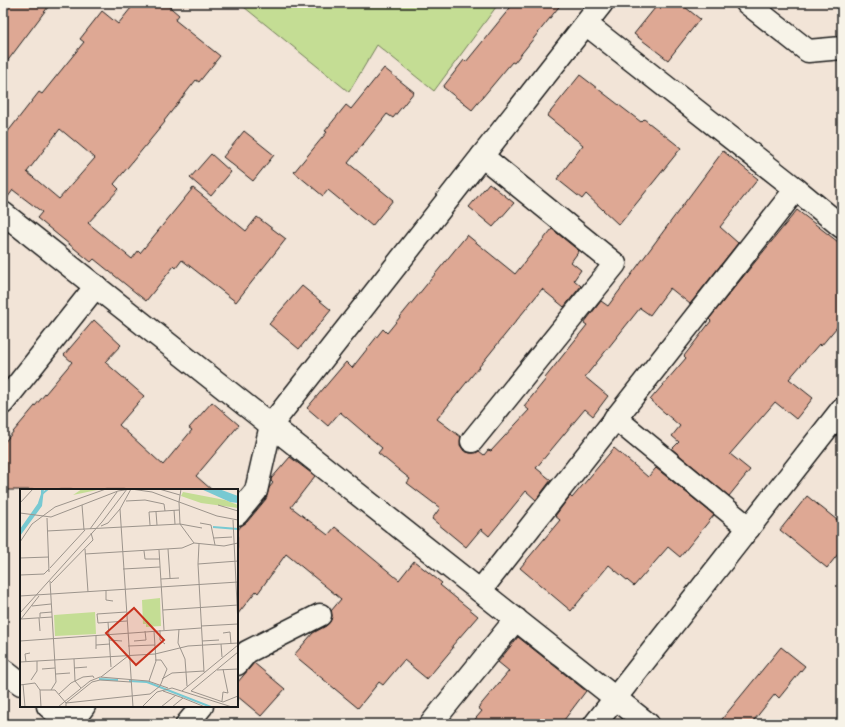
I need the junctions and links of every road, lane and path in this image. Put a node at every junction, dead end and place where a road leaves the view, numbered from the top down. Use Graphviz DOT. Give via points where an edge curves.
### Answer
graph roads {
  1 [pos="602,3"];
  2 [pos="747,3"];
  3 [pos="586,24"];
  4 [pos="842,48"];
  5 [pos="482,156"];
  6 [pos="796,189"];
  7 [pos="3,213"];
  8 [pos="842,228"];
  9 [pos="96,286"];
  10 [pos="3,403"];
  11 [pos="842,409"];
  12 [pos="615,418"];
  13 [pos="271,425"];
  14 [pos="472,441"];
  15 [pos="238,513"];
  16 [pos="749,528"];
  17 [pos="480,590"];
  18 [pos="320,615"];
  19 [pos="516,619"];
  20 [pos="238,663"];
  21 [pos="3,670"];
  22 [pos="20,683"];
  23 [pos="616,698"];
  24 [pos="49,707"];
  25 [pos="83,707"];
  26 [pos="201,707"];
  27 [pos="70,724"];
  28 [pos="187,724"];
  29 [pos="431,724"];
  30 [pos="595,724"];
  31 [pos="612,724"];
  32 [pos="648,724"];
  1 -- 3 [label="street"];
  2 -- 4 [label="street" via="808,51"];
  3 -- 5 [label="street"];
  3 -- 6 [label="street"];
  5 -- 13 [label="street"];
  5 -- 14 [label="street" via="615,264"];
  6 -- 8 [label="street"];
  6 -- 12 [label="street"];
  7 -- 9 [label="street"];
  9 -- 10 [label="street"];
  9 -- 13 [label="street"];
  11 -- 16 [label="street"];
  12 -- 16 [label="street"];
  12 -- 17 [label="street"];
  13 -- 15 [label="street" via="256,491"];
  13 -- 17 [label="street"];
  16 -- 23 [label="street"];
  17 -- 19 [label="street"];
  18 -- 20 [label="street" via="247,652"];
  19 -- 23 [label="street"];
  19 -- 29 [label="street"];
  21 -- 22 [label="street"];
  23 -- 30 [label="street"];
  23 -- 31 [label="street"];
  23 -- 32 [label="street"];
  24 -- 27 [label="street"];
  25 -- 27 [label="street"];
  26 -- 28 [label="street"];
}
